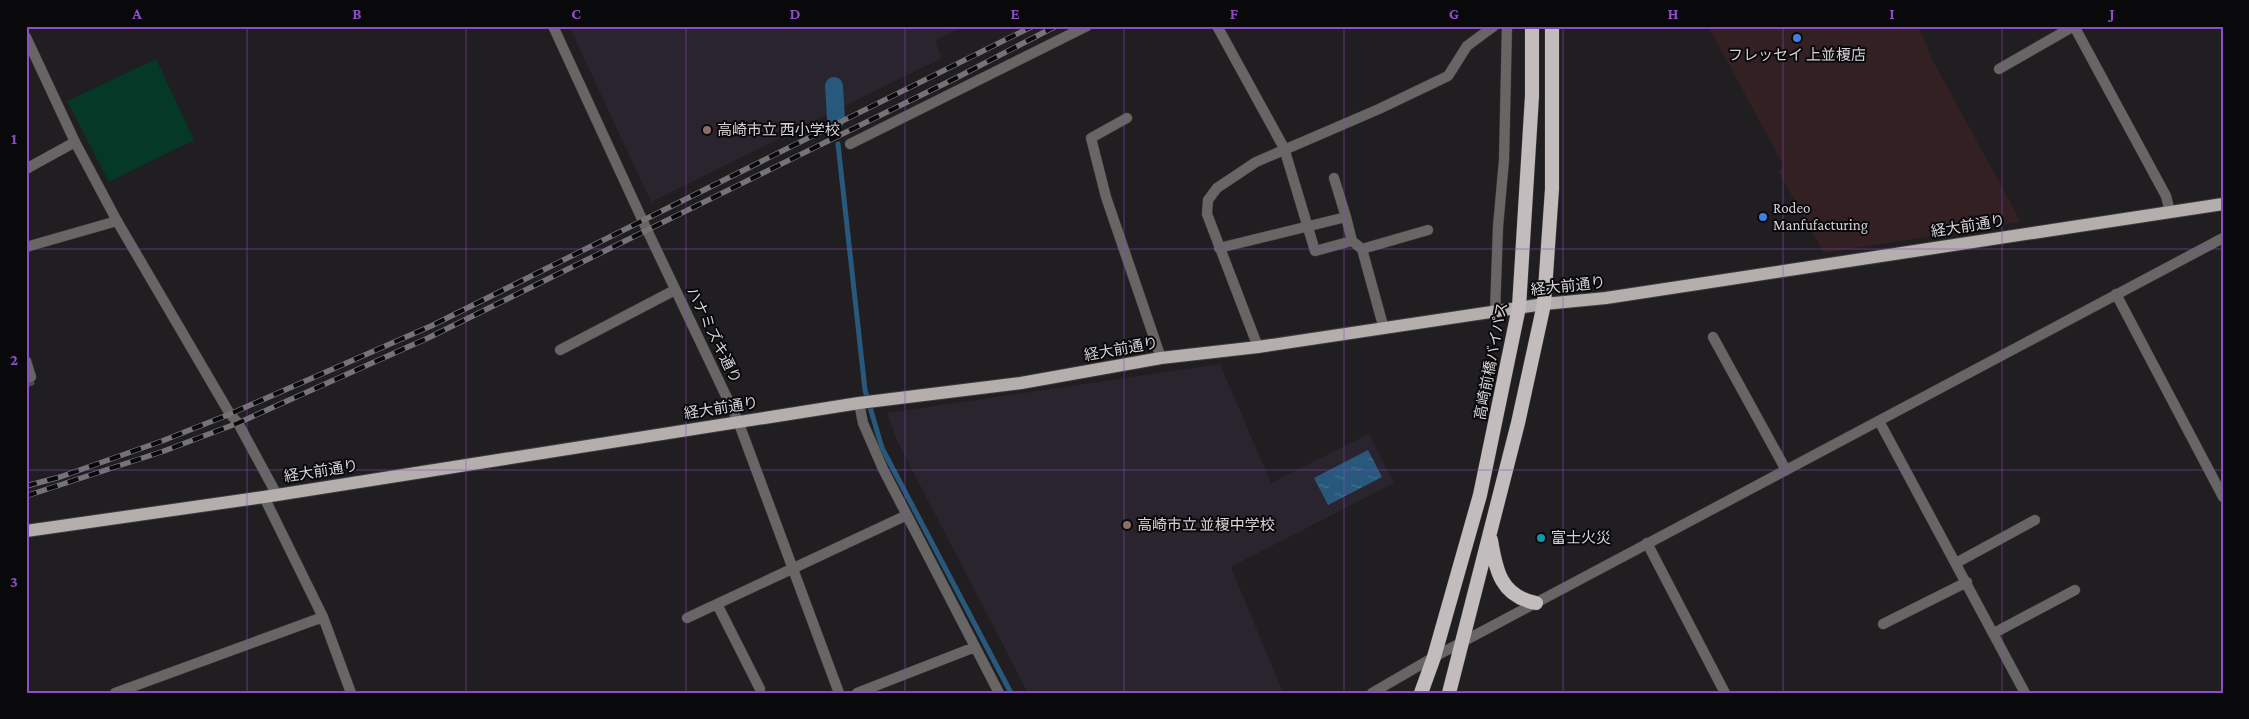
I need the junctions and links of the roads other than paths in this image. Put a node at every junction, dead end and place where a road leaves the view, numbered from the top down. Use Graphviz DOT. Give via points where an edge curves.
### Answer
graph roads {
  1 [pos="553,26"];
  2 [pos="1087,26"];
  3 [pos="1217,26"];
  4 [pos="1494,26"];
  5 [pos="1507,26"];
  6 [pos="1532,26"];
  7 [pos="1552,26"];
  8 [pos="26,37"];
  9 [pos="1999,69"];
  10 [pos="1127,118"];
  11 [pos="75,142"];
  12 [pos="850,144"];
  13 [pos="1284,148"];
  14 [pos="26,169"];
  15 [pos="1334,178"];
  16 [pos="2223,204"];
  17 [pos="2170,212"];
  18 [pos="1346,217"];
  19 [pos="117,221"];
  20 [pos="1306,226"];
  21 [pos="1428,230"];
  22 [pos="2220,237"];
  23 [pos="1352,241"];
  24 [pos="26,247"];
  25 [pos="1219,248"];
  26 [pos="1362,249"];
  27 [pos="675,290"];
  28 [pos="2116,294"];
  29 [pos="1544,304"];
  30 [pos="1519,307"];
  31 [pos="1495,312"];
  32 [pos="1384,329"];
  33 [pos="1713,337"];
  34 [pos="1258,347"];
  35 [pos="560,350"];
  36 [pos="1161,358"];
  37 [pos="26,361"];
  38 [pos="26,378"];
  39 [pos="859,403"];
  40 [pos="738,421"];
  41 [pos="1878,421"];
  42 [pos="1786,470"];
  43 [pos="270,496"];
  44 [pos="2223,497"];
  45 [pos="907,515"];
  46 [pos="2035,520"];
  47 [pos="26,531"];
  48 [pos="1490,535"];
  49 [pos="1647,543"];
  50 [pos="1956,563"];
  51 [pos="793,569"];
  52 [pos="1967,582"];
  53 [pos="2075,590"];
  54 [pos="1536,603"];
  55 [pos="717,604"];
  56 [pos="323,617"];
  57 [pos="687,618"];
  58 [pos="1883,624"];
  59 [pos="1994,634"];
  60 [pos="1463,642"];
  61 [pos="975,647"];
  62 [pos="1434,657"];
  63 [pos="760,689"];
  64 [pos="115,693"];
  65 [pos="351,693"];
  66 [pos="839,693"];
  67 [pos="857,693"];
  68 [pos="999,693"];
  69 [pos="1372,693"];
  70 [pos="1421,693"];
  71 [pos="1449,693"];
  72 [pos="1725,693"];
  73 [pos="2025,693"];
  1 -- 27 [label="street, ハナミズキ通り"];
  2 -- 12 [label="street"];
  3 -- 13 [label="street"];
  4 -- 13 [label="street" via="1467,46 1448,76 1379,110"];
  5 -- 31 [label="street" via="1504,160"];
  6 -- 30 [label="highway, 高崎前橋バイパス" via="1532,96"];
  7 -- 29 [label="highway" via="1552,189"];
  8 -- 11 [label="street"];
  9 -- 17 [label="street" via="2074,26 2166,196"];
  10 -- 36 [label="street" via="1091,138 1106,197"];
  11 -- 14 [label="street"];
  11 -- 19 [label="street"];
  13 -- 20 [label="street"];
  13 -- 25 [label="street" via="1216,188 1208,200 1206,214"];
  15 -- 18 [label="street"];
  16 -- 17 [label="main road, 経大前通り"];
  17 -- 29 [label="main road, 経大前通り" via="1642,293"];
  18 -- 20 [label="street"];
  18 -- 23 [label="street"];
  19 -- 24 [label="street"];
  19 -- 43 [label="street" via="238,423"];
  20 -- 23 [label="street" via="1316,251"];
  20 -- 25 [label="street"];
  21 -- 26 [label="street"];
  22 -- 28 [label="street"];
  23 -- 26 [label="street"];
  25 -- 34 [label="street"];
  26 -- 32 [label="street"];
  27 -- 35 [label="street"];
  27 -- 40 [label="street, ハナミズキ通り"];
  28 -- 41 [label="street"];
  28 -- 44 [label="street"];
  29 -- 30 [label="main road, 経大前通り"];
  29 -- 48 [label="highway"];
  30 -- 31 [label="main road, 経大前通り"];
  30 -- 62 [label="highway, 高崎前橋バイパス" via="1480,495"];
  31 -- 32 [label="main road, 経大前通り"];
  32 -- 34 [label="main road, 経大前通り"];
  33 -- 42 [label="street"];
  34 -- 36 [label="main road, 経大前通り"];
  36 -- 39 [label="main road, 経大前通り" via="1021,383"];
  37 -- 38 [label="street" via="31,377"];
  39 -- 40 [label="main road, 経大前通り"];
  39 -- 45 [label="street" via="866,430"];
  40 -- 43 [label="main road, 経大前通り"];
  40 -- 51 [label="street, ハナミズキ通り"];
  41 -- 42 [label="street"];
  41 -- 50 [label="street"];
  42 -- 49 [label="street"];
  43 -- 47 [label="main road, 経大前通り"];
  43 -- 56 [label="street"];
  45 -- 51 [label="street"];
  45 -- 61 [label="street"];
  46 -- 50 [label="street"];
  48 -- 54 [label="highway" via="1496,567 1503,583 1517,597"];
  48 -- 60 [label="highway"];
  49 -- 54 [label="street"];
  49 -- 72 [label="street"];
  50 -- 52 [label="street"];
  51 -- 55 [label="street"];
  51 -- 66 [label="street, ハナミズキ通り"];
  52 -- 58 [label="street"];
  52 -- 59 [label="street"];
  53 -- 59 [label="street"];
  54 -- 60 [label="street"];
  55 -- 57 [label="street"];
  55 -- 63 [label="street"];
  56 -- 64 [label="street"];
  56 -- 65 [label="street"];
  59 -- 73 [label="street"];
  60 -- 62 [label="street"];
  60 -- 71 [label="highway"];
  61 -- 67 [label="street"];
  61 -- 68 [label="street"];
  62 -- 69 [label="street"];
  62 -- 70 [label="highway, 高崎前橋バイパス"];
}
